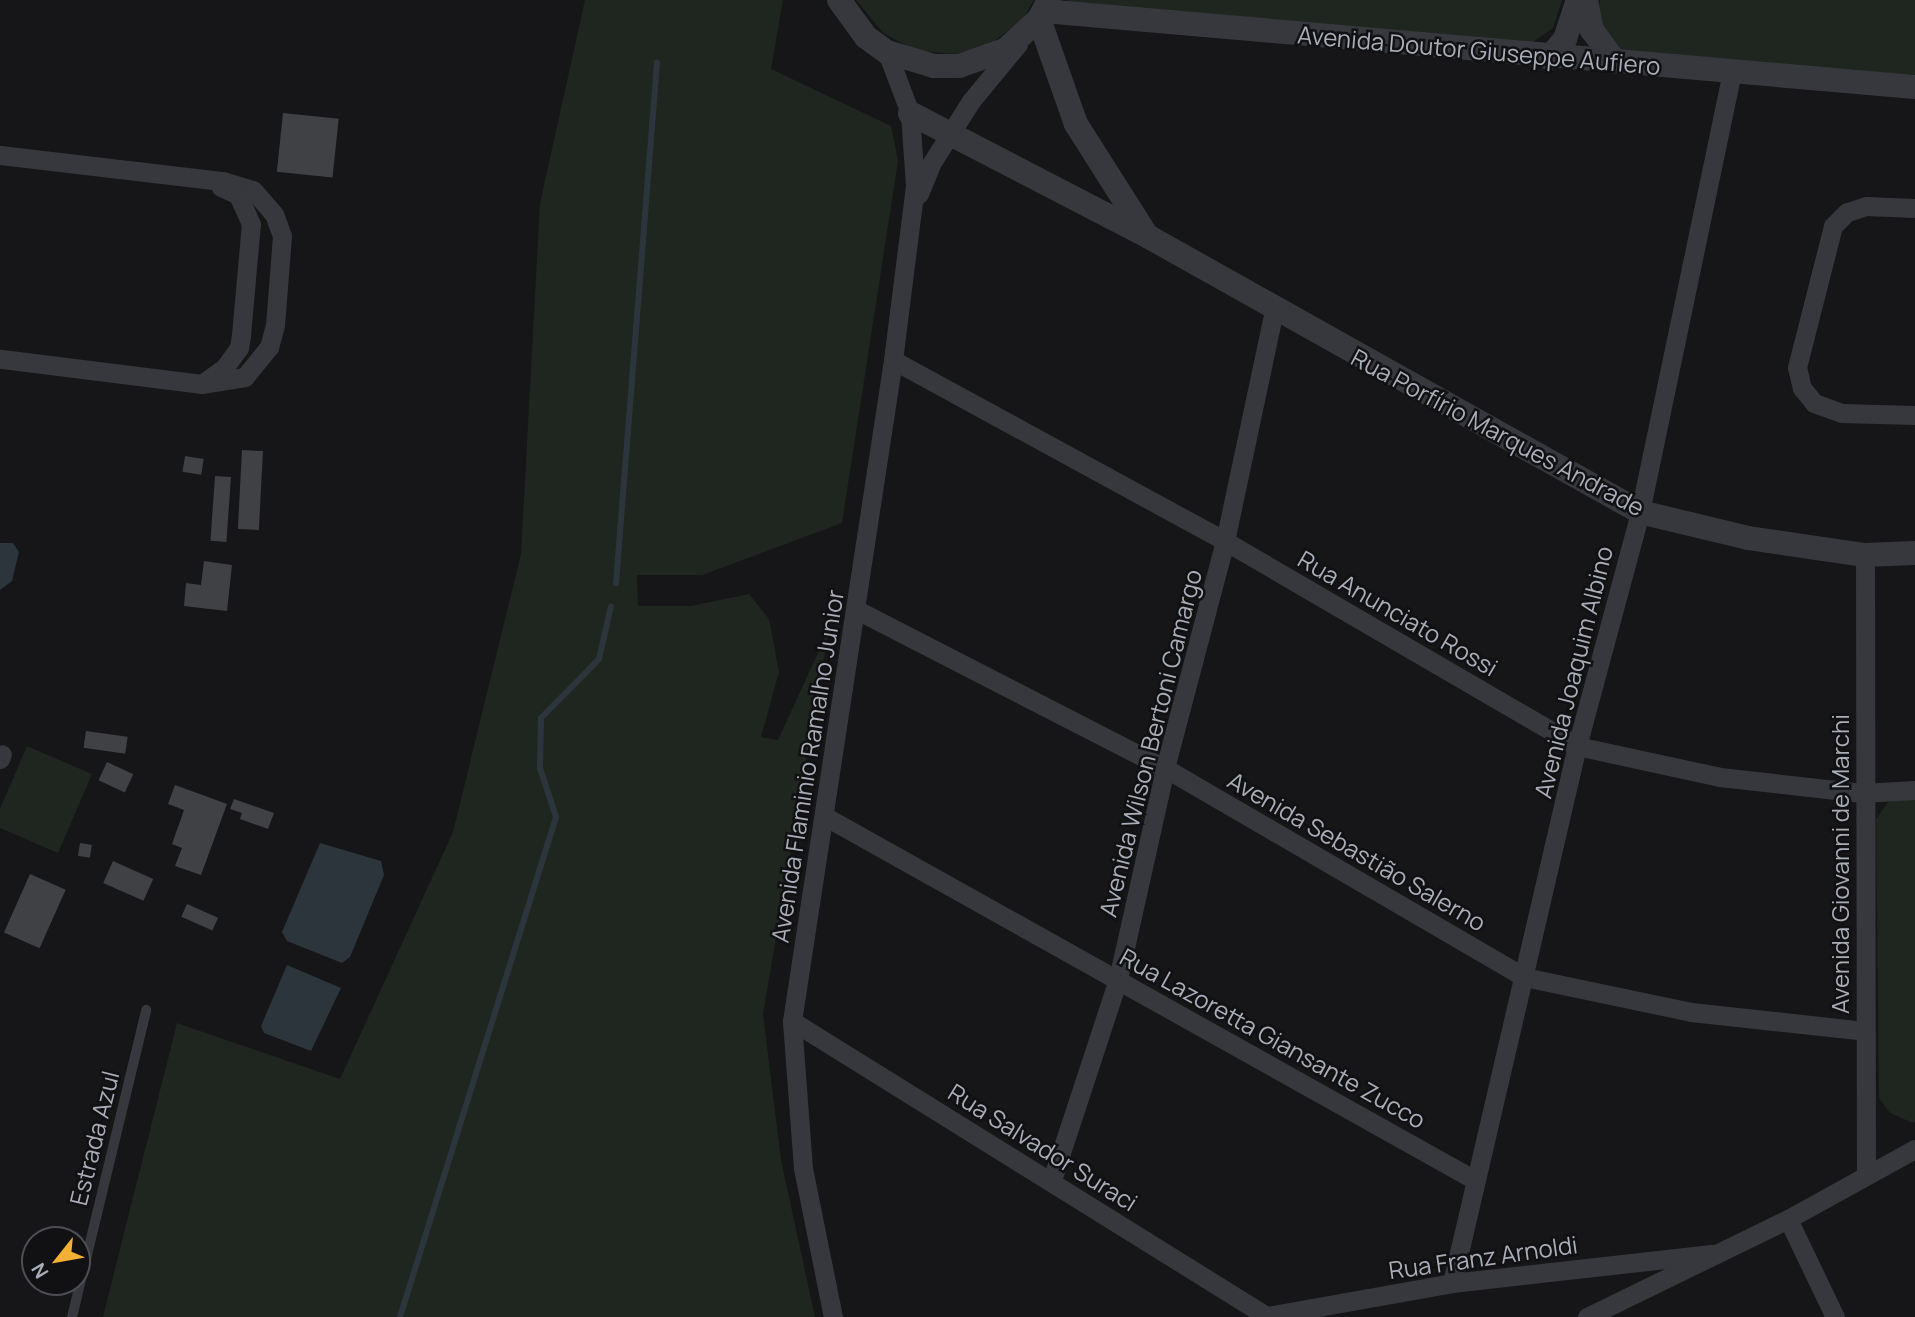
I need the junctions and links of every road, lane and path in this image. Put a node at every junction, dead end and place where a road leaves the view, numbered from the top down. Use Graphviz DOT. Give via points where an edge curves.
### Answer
graph roads {
  1 [pos="839,0"];
  2 [pos="1578,0"];
  3 [pos="1586,0"];
  4 [pos="1039,16"];
  5 [pos="887,52"];
  6 [pos="1549,58"];
  7 [pos="1615,62"];
  8 [pos="1732,70"];
  9 [pos="1915,87"];
  10 [pos="910,113"];
  11 [pos="952,132"];
  12 [pos="0,155"];
  13 [pos="205,178"];
  14 [pos="1915,208"];
  15 [pos="908,220"];
  16 [pos="1149,237"];
  17 [pos="1274,311"];
  18 [pos="0,359"];
  19 [pos="893,360"];
  20 [pos="202,384"];
  21 [pos="1915,415"];
  22 [pos="1640,512"];
  23 [pos="1225,541"];
  24 [pos="1915,554"];
  25 [pos="1865,555"];
  26 [pos="856,610"];
  27 [pos="1577,746"];
  28 [pos="1165,768"];
  29 [pos="1915,790"];
  30 [pos="1862,793"];
  31 [pos="826,817"];
  32 [pos="1524,977"];
  33 [pos="1118,979"];
  34 [pos="146,1010"];
  35 [pos="792,1021"];
  36 [pos="1865,1031"];
  37 [pos="1915,1149"];
  38 [pos="1866,1173"];
  39 [pos="1052,1180"];
  40 [pos="1475,1180"];
  41 [pos="1788,1219"];
  42 [pos="1711,1254"];
  43 [pos="1452,1283"];
  44 [pos="72,1317"];
  45 [pos="833,1317"];
  46 [pos="1266,1317"];
  47 [pos="1587,1317"];
  48 [pos="1835,1317"];
  1 -- 5 [label="street" via="866,37"];
  2 -- 6 [label="street" via="1565,39"];
  3 -- 7 [label="street" via="1592,30"];
  4 -- 5 [label="street" via="983,60 959,66 922,64"];
  4 -- 6 [label="street, Avenida Doutor Giuseppe Aufiero"];
  4 -- 11 [label="street, Avenida Flaminio Ramalho Junior"];
  4 -- 16 [label="street, Rua Porfírio Marques Andrade" via="1076,124 1099,167"];
  5 -- 10 [label="street, Avenida Flaminio Ramalho Junior"];
  6 -- 7 [label="street, Avenida Doutor Giuseppe Aufiero"];
  7 -- 8 [label="street, Avenida Doutor Giuseppe Aufiero"];
  8 -- 9 [label="street, Avenida Doutor Giuseppe Aufiero"];
  8 -- 22 [label="street, Avenida Joaquim Albino"];
  10 -- 11 [label="street, Rua Porfírio Marques Andrade"];
  10 -- 15 [label="street, Avenida Flaminio Ramalho Junior" via="915,185"];
  11 -- 15 [label="street, Avenida Flaminio Ramalho Junior" via="931,164"];
  11 -- 16 [label="street, Rua Porfírio Marques Andrade"];
  12 -- 13 [label="street"];
  13 -- 20 [label="street" via="239,195 251,224 239,348 225,368"];
  13 -- 20 [label="street" via="253,190 274,215 282,236 269,347 245,377"];
  14 -- 21 [label="street" via="1866,206 1846,212 1833,226 1797,367 1802,388 1814,403 1841,413"];
  15 -- 19 [label="street, Avenida Flaminio Ramalho Junior"];
  16 -- 17 [label="street, Rua Porfírio Marques Andrade"];
  17 -- 22 [label="street, Rua Porfírio Marques Andrade"];
  17 -- 23 [label="street, Avenida Wilson Bertoni Camargo"];
  18 -- 20 [label="street"];
  19 -- 23 [label="street, Rua Anunciato Rossi"];
  19 -- 26 [label="street, Avenida Flaminio Ramalho Junior"];
  22 -- 25 [label="street, Rua Porfírio Marques Andrade" via="1748,538"];
  22 -- 27 [label="street, Avenida Joaquim Albino"];
  23 -- 27 [label="street, Rua Anunciato Rossi"];
  23 -- 28 [label="street, Avenida Wilson Bertoni Camargo"];
  24 -- 25 [label="street, Rua Porfírio Marques Andrade"];
  25 -- 30 [label="street, Avenida Giovanni de Marchi"];
  26 -- 28 [label="street, Avenida Sebastião Salerno"];
  26 -- 31 [label="street, Avenida Flaminio Ramalho Junior"];
  27 -- 30 [label="street, Rua Anunciato Rossi" via="1720,777"];
  27 -- 32 [label="street, Avenida Joaquim Albino"];
  28 -- 32 [label="street, Avenida Sebastião Salerno"];
  28 -- 33 [label="street, Avenida Wilson Bertoni Camargo"];
  29 -- 30 [label="street, Rua Anunciato Rossi"];
  30 -- 36 [label="street, Avenida Giovanni de Marchi" via="1868,966"];
  31 -- 33 [label="street, Rua Lazoretta Giansante Zucco"];
  31 -- 35 [label="street, Avenida Flaminio Ramalho Junior"];
  32 -- 36 [label="street, Avenida Sebastião Salerno" via="1691,1012"];
  32 -- 40 [label="street, Avenida Joaquim Albino"];
  33 -- 39 [label="street, Avenida Wilson Bertoni Camargo"];
  33 -- 40 [label="street, Rua Lazoretta Giansante Zucco"];
  34 -- 44 [label="lane, Estrada Azul"];
  35 -- 39 [label="street, Rua Salvador Suraci"];
  35 -- 45 [label="street, Avenida Flaminio Ramalho Junior" via="803,1168"];
  36 -- 38 [label="street, Avenida Giovanni de Marchi"];
  37 -- 38 [label="street"];
  38 -- 41 [label="street"];
  39 -- 46 [label="street, Rua Salvador Suraci"];
  40 -- 43 [label="street, Avenida Joaquim Albino"];
  41 -- 42 [label="street"];
  41 -- 48 [label="street"];
  42 -- 43 [label="street, Rua Franz Arnoldi"];
  42 -- 47 [label="street"];
  43 -- 46 [label="street, Rua Franz Arnoldi"];
}
